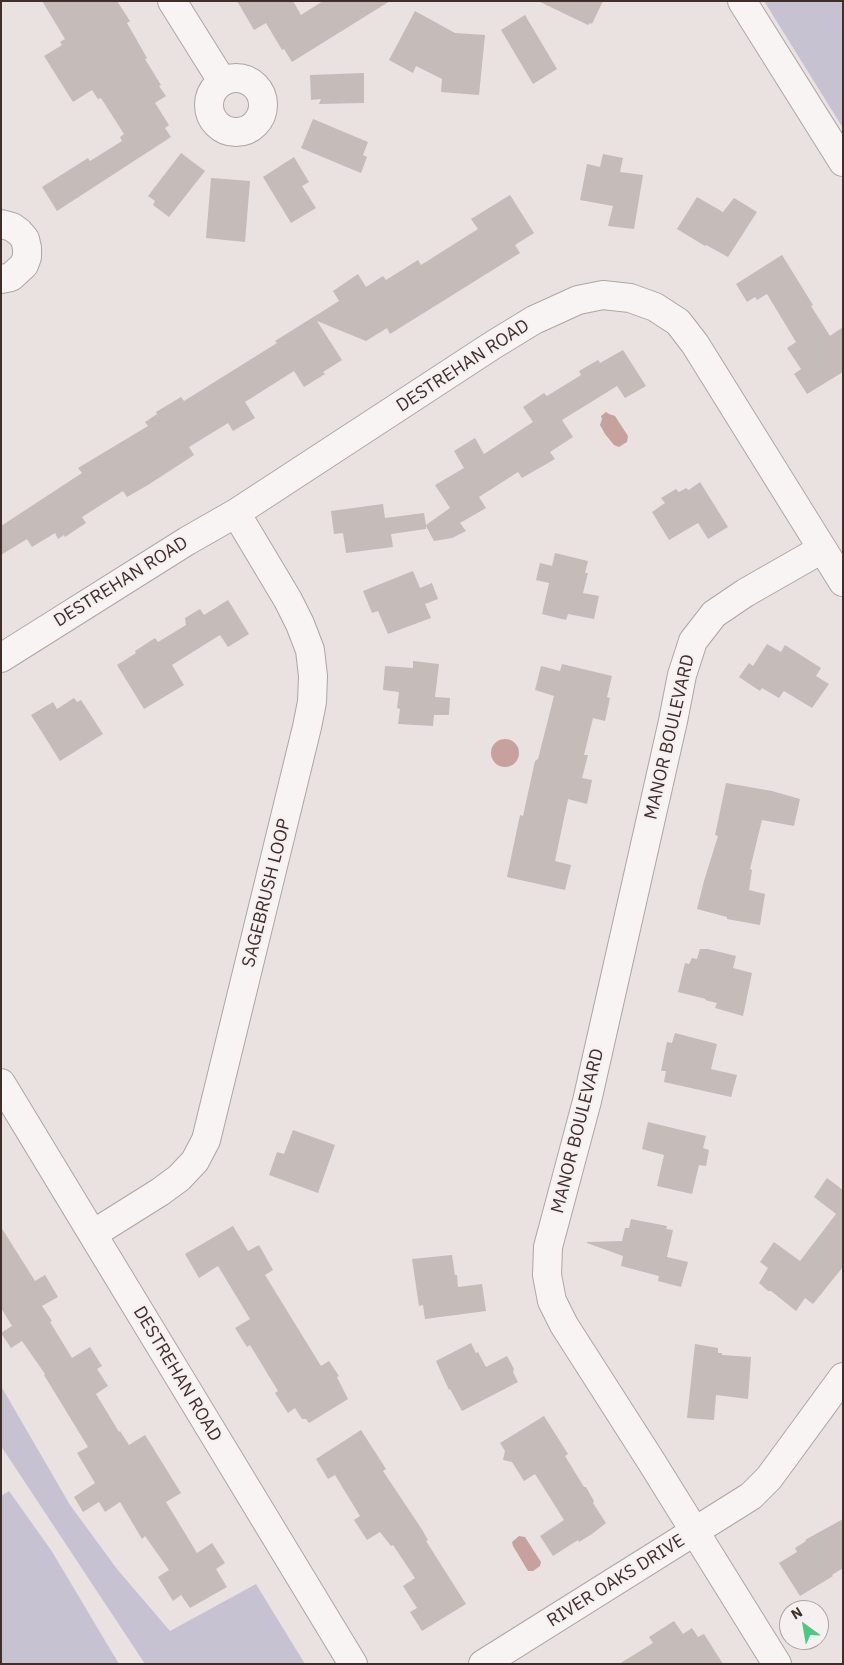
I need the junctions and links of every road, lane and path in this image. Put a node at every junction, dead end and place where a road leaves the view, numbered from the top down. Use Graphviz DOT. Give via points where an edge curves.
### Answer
graph roads {
  1 [pos="172,1"];
  2 [pos="742,1"];
  3 [pos="222,81"];
  4 [pos="843,162"];
  5 [pos="1,224"];
  6 [pos="1,279"];
  7 [pos="236,514"];
  8 [pos="822,549"];
  9 [pos="843,582"];
  10 [pos="1,658"];
  11 [pos="1,1084"];
  12 [pos="94,1234"];
  13 [pos="843,1377"];
  14 [pos="695,1532"];
  15 [pos="353,1664"];
  16 [pos="483,1664"];
  17 [pos="777,1664"];
  1 -- 3 [label="street"];
  2 -- 4 [label="street"];
  5 -- 6 [label="street" via="20,232 28,248 24,265 18,272"];
  7 -- 8 [label="street, DESTREHAN ROAD" via="534,320 578,300 604,296 630,298 655,307 678,322 695,344"];
  7 -- 10 [label="street, DESTREHAN ROAD" via="187,541"];
  7 -- 12 [label="street, SAGEBRUSH LOOP" via="288,600 310,650 312,702 307,728 206,1140 195,1161 179,1178"];
  8 -- 9 [label="street, DESTREHAN ROAD"];
  8 -- 14 [label="street, MANOR BOULEVARD" via="714,614 693,641 682,675 587,1101 548,1247 547,1275 552,1301 564,1325"];
  11 -- 12 [label="street, DESTREHAN ROAD"];
  12 -- 15 [label="street, DESTREHAN ROAD"];
  13 -- 14 [label="street" via="760,1488"];
  14 -- 16 [label="street, RIVER OAKS DRIVE"];
  14 -- 17 [label="street, RIVER OAKS DRIVE"];
}
